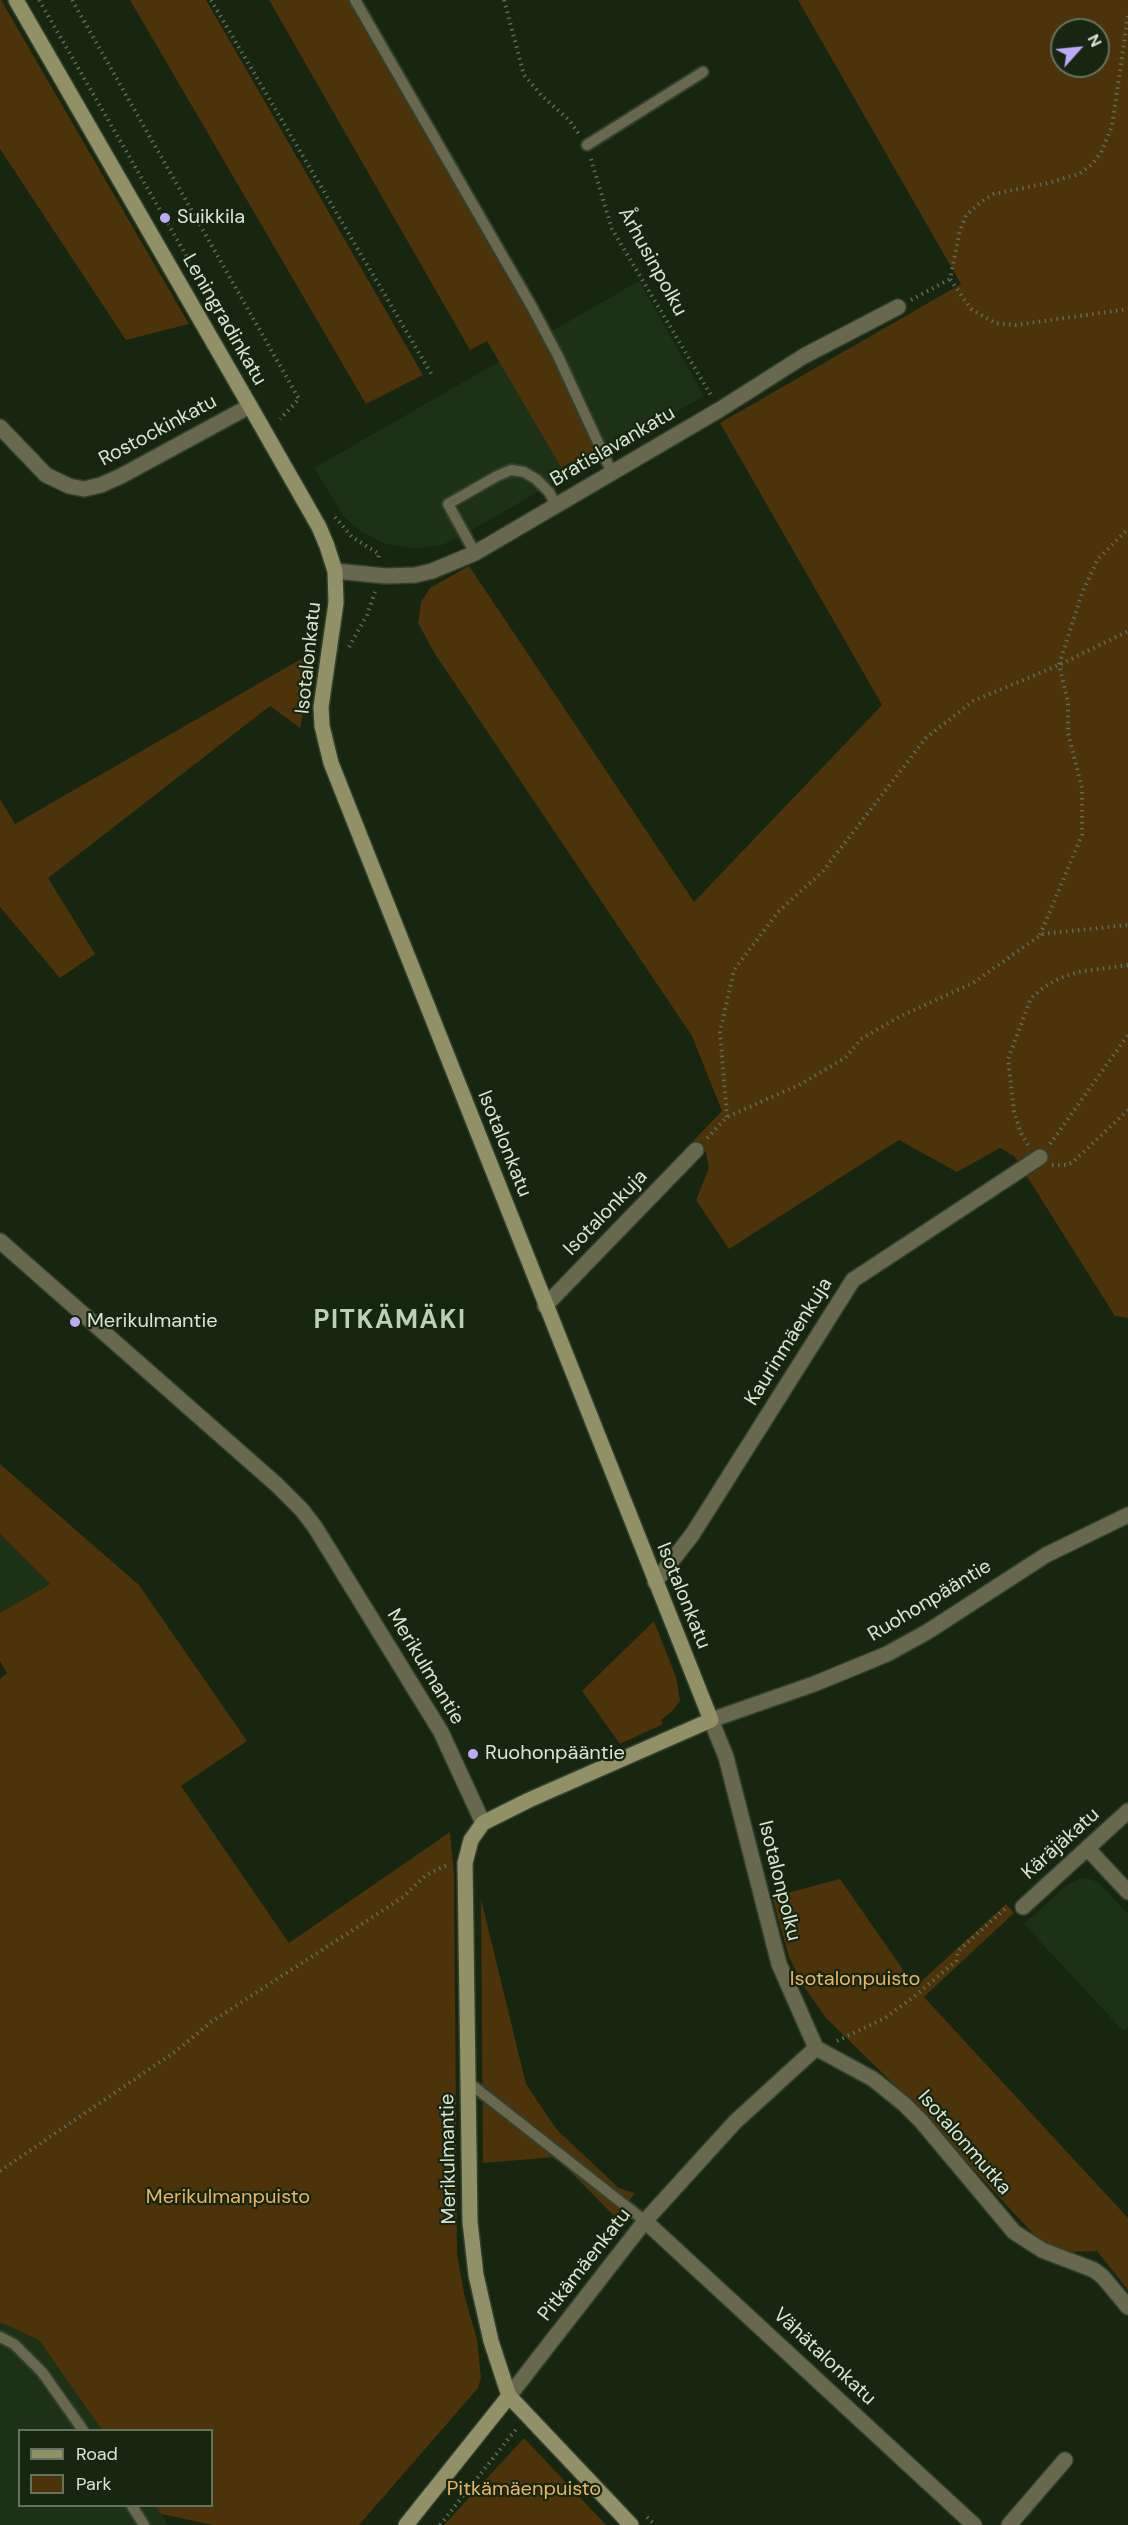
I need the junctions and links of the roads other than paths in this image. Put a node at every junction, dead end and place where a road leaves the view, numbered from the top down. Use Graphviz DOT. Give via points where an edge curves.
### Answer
graph roads {
  1 [pos="16,0"];
  2 [pos="355,0"];
  3 [pos="703,72"];
  4 [pos="587,145"];
  5 [pos="898,307"];
  6 [pos="250,406"];
  7 [pos="0,427"];
  8 [pos="612,473"];
  9 [pos="556,505"];
  10 [pos="475,554"];
  11 [pos="335,572"];
  12 [pos="696,1150"];
  13 [pos="1040,1157"];
  14 [pos="0,1240"];
  15 [pos="545,1306"];
  16 [pos="1128,1515"];
  17 [pos="655,1582"];
  18 [pos="711,1720"];
  19 [pos="1128,1811"];
  20 [pos="483,1823"];
  21 [pos="1087,1848"];
  22 [pos="1128,1892"];
  23 [pos="1017,1905"];
  24 [pos="816,2048"];
  25 [pos="468,2082"];
  26 [pos="645,2221"];
  27 [pos="1128,2307"];
  28 [pos="0,2337"];
  29 [pos="509,2396"];
  30 [pos="82,2429"];
  31 [pos="1065,2460"];
  32 [pos="133,2507"];
  33 [pos="144,2525"];
  34 [pos="406,2525"];
  35 [pos="631,2525"];
  36 [pos="974,2525"];
  37 [pos="1009,2525"];
  1 -- 6 [label="street, Leningradinkatu"];
  2 -- 8 [label="lane" via="532,307"];
  3 -- 4 [label="lane"];
  5 -- 8 [label="street, Bratislavankatu" via="804,356"];
  6 -- 7 [label="street, Rostockinkatu" via="121,476 84,489 46,475"];
  6 -- 11 [label="street, Leningradinkatu" via="319,527"];
  8 -- 9 [label="street, Bratislavankatu"];
  9 -- 10 [label="street, Bratislavankatu"];
  9 -- 10 [label="lane" via="536,479 511,470 448,504"];
  10 -- 11 [label="street, Bratislavankatu" via="416,574"];
  11 -- 15 [label="street, Isotalonkatu" via="336,603 321,707 327,749"];
  12 -- 15 [label="street, Isotalonkuja"];
  13 -- 17 [label="street, Kaurinmäenkuja" via="853,1280 692,1535"];
  14 -- 20 [label="street, Merikulmantie" via="302,1510 441,1732"];
  15 -- 17 [label="street, Isotalonkatu"];
  16 -- 18 [label="street, Ruohonpääntie" via="1046,1555 887,1654"];
  17 -- 18 [label="street, Isotalonkatu"];
  18 -- 20 [label="street, Ruohonpääntie"];
  18 -- 24 [label="street, Isotalonpolku" via="726,1757 779,1964"];
  19 -- 21 [label="street, Käräjäkatu"];
  20 -- 25 [label="street, Merikulmantie" via="471,1840 465,1863"];
  21 -- 22 [label="street"];
  21 -- 23 [label="street, Käräjäkatu"];
  24 -- 26 [label="street, Pitkämäenkatu" via="735,2122"];
  24 -- 27 [label="street, Isotalonmutka" via="873,2079 904,2104 1014,2232 1042,2250 1094,2270"];
  25 -- 26 [label="lane"];
  25 -- 29 [label="street, Merikulmantie" via="470,2222 476,2275"];
  26 -- 29 [label="street, Pitkämäenkatu"];
  26 -- 36 [label="street, Vähätalonkatu"];
  28 -- 30 [label="lane" via="14,2344 42,2372"];
  29 -- 34 [label="street, Pitkämäenkatu"];
  29 -- 35 [label="street"];
  31 -- 37 [label="street"];
  32 -- 33 [label="lane"];
}
